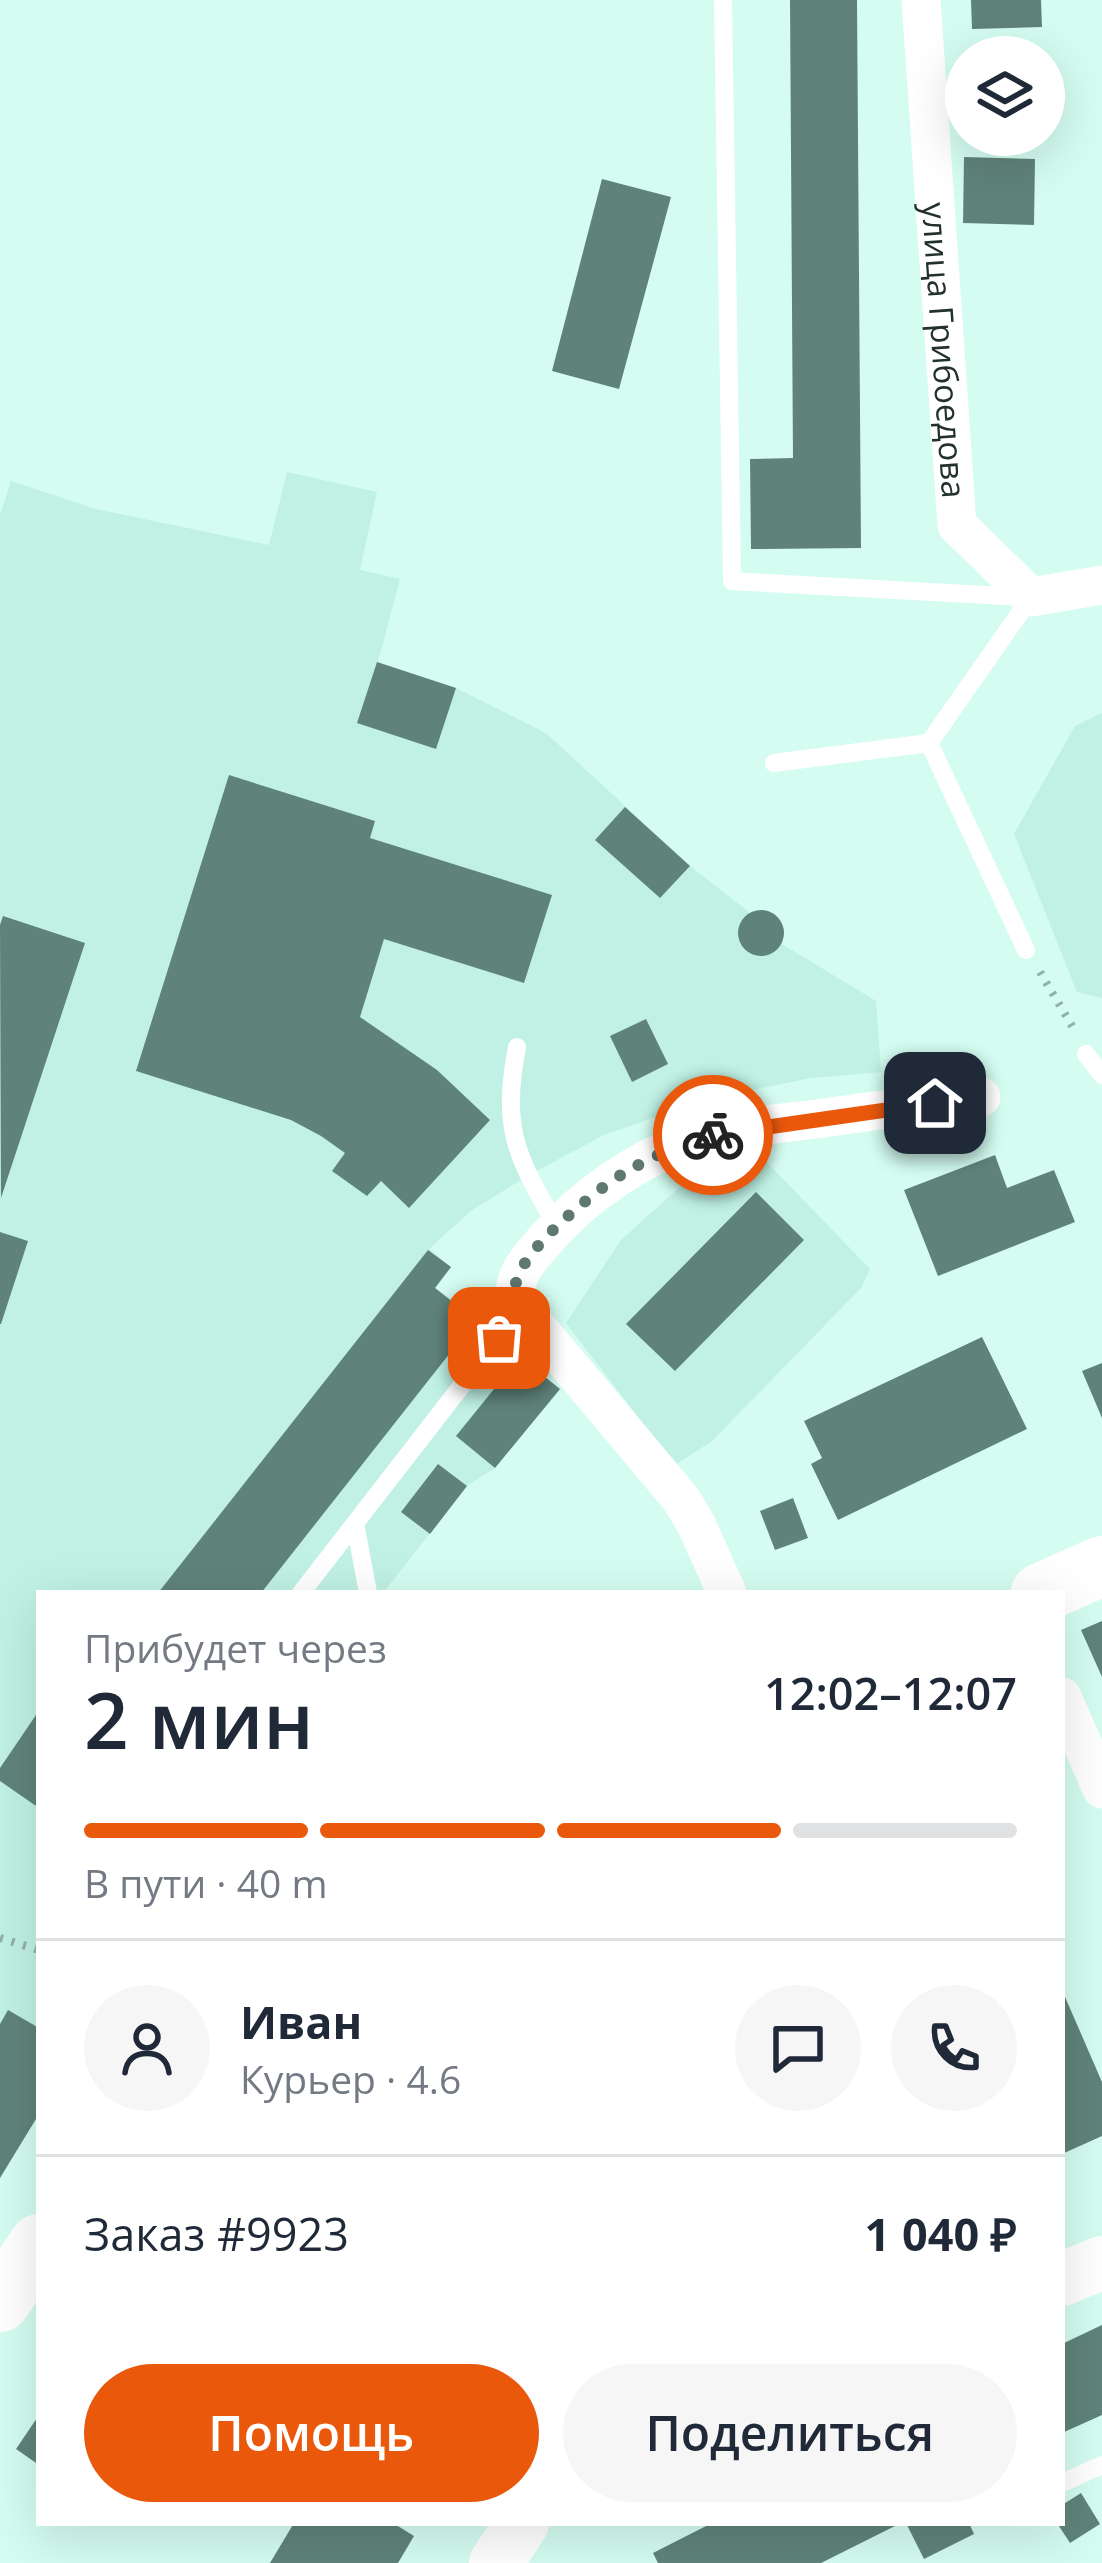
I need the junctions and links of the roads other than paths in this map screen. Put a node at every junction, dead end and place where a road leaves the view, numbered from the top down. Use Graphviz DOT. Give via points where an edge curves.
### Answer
graph roads {
  1 [pos="723,0"];
  2 [pos="921,0"];
  3 [pos="1102,585"];
  4 [pos="1031,597"];
  5 [pos="929,743"];
  6 [pos="774,764"];
  7 [pos="1026,950"];
  8 [pos="517,1047"];
  9 [pos="1085,1054"];
  10 [pos="1102,1075"];
  11 [pos="981,1097"];
  12 [pos="557,1227"];
  13 [pos="521,1309"];
  14 [pos="355,1523"];
  15 [pos="1102,1566"];
  16 [pos="303,1590"];
  17 [pos="367,1590"];
  18 [pos="726,1590"];
  19 [pos="1048,1590"];
  20 [pos="1065,1703"];
  21 [pos="1102,1789"];
  22 [pos="36,2248"];
  23 [pos="1102,2263"];
  24 [pos="1065,2278"];
  25 [pos="0,2302"];
  26 [pos="1102,2465"];
  27 [pos="1065,2482"];
  28 [pos="520,2526"];
  29 [pos="496,2563"];
  1 -- 4 [label="lane" via="732,581"];
  2 -- 4 [label="street, улица Грибоедова" via="958,525"];
  3 -- 4 [label="street"];
  4 -- 5 [label="lane"];
  5 -- 6 [label="lane"];
  5 -- 7 [label="lane"];
  8 -- 12 [label="lane" via="510,1091 515,1146"];
  9 -- 10 [label="lane"];
  11 -- 12 [label="street" via="686,1142 626,1172"];
  12 -- 13 [label="street" via="517,1277"];
  13 -- 14 [label="lane"];
  13 -- 18 [label="street" via="682,1499"];
  14 -- 16 [label="lane"];
  14 -- 17 [label="lane"];
  15 -- 19 [label="main road"];
  20 -- 21 [label="street"];
  22 -- 25 [label="main road"];
  23 -- 24 [label="main road"];
  26 -- 27 [label="lane"];
  28 -- 29 [label="main road"];
}
